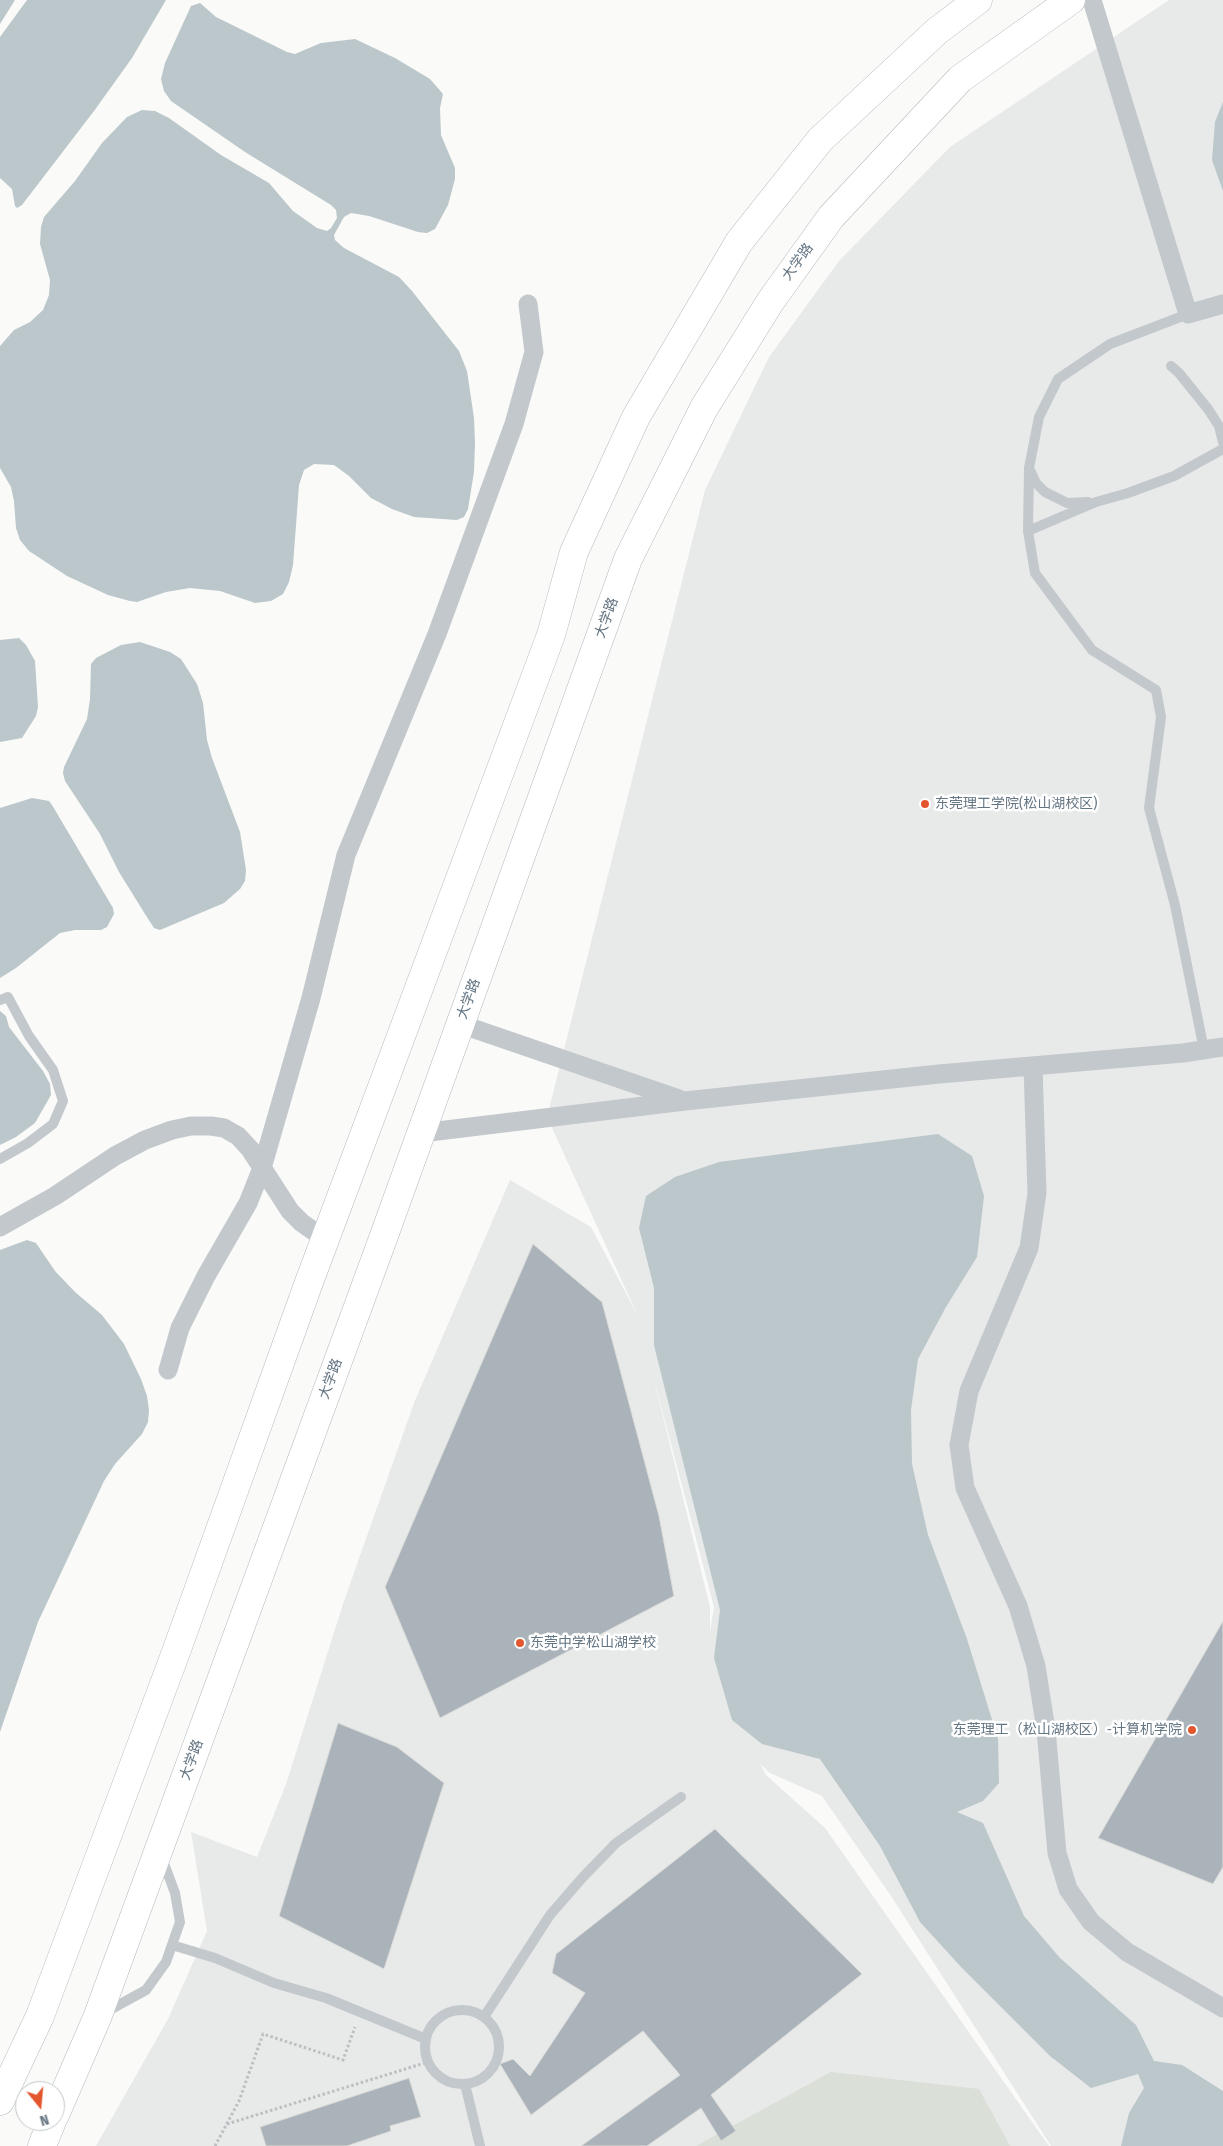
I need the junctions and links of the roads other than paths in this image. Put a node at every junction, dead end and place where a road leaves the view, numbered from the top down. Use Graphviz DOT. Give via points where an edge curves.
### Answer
graph roads {
  1 [pos="978,0"];
  2 [pos="1071,0"];
  3 [pos="1092,0"];
  4 [pos="528,304"];
  5 [pos="1223,304"];
  6 [pos="1188,314"];
  7 [pos="1171,366"];
  8 [pos="1223,442"];
  9 [pos="1223,449"];
  10 [pos="1029,468"];
  11 [pos="1096,502"];
  12 [pos="1028,531"];
  13 [pos="0,1000"];
  14 [pos="460,1024"];
  15 [pos="1223,1048"];
  16 [pos="1204,1050"];
  17 [pos="1033,1066"];
  18 [pos="685,1101"];
  19 [pos="421,1133"];
  20 [pos="0,1159"];
  21 [pos="262,1168"];
  22 [pos="0,1227"];
  23 [pos="325,1239"];
  24 [pos="168,1370"];
  25 [pos="681,1797"];
  26 [pos="159,1850"];
  27 [pos="172,1945"];
  28 [pos="1223,2008"];
  29 [pos="484,2017"];
  30 [pos="97,2018"];
  31 [pos="426,2039"];
  32 [pos="465,2084"];
  33 [pos="65,2092"];
  34 [pos="0,2101"];
  35 [pos="48,2131"];
  36 [pos="42,2146"];
  37 [pos="480,2146"];
  1 -- 23 [label="main road" via="937,31 820,140 739,242 636,417 574,552 551,635"];
  2 -- 14 [label="main road, 大学路" via="960,79 831,217 770,302 704,408 628,559"];
  3 -- 6 [label="street"];
  4 -- 21 [label="street" via="534,352 514,424 450,600 346,855 311,998"];
  5 -- 6 [label="street"];
  6 -- 10 [label="lane" via="1110,344 1058,379 1039,416"];
  7 -- 8 [label="lane" via="1208,409 1219,426"];
  9 -- 11 [label="lane" via="1174,476"];
  10 -- 11 [label="lane" via="1045,492 1067,503"];
  10 -- 12 [label="lane"];
  11 -- 12 [label="lane"];
  12 -- 16 [label="lane" via="1035,574 1092,650 1156,690 1161,717 1149,808 1175,905"];
  13 -- 20 [label="lane" via="8,997 29,1036 53,1070 63,1101 53,1124"];
  14 -- 18 [label="street"];
  14 -- 19 [label="main road, 大学路"];
  15 -- 16 [label="street"];
  16 -- 17 [label="street"];
  17 -- 18 [label="street"];
  17 -- 28 [label="street" via="1038,1193 1029,1248 969,1390 959,1445 965,1488 1018,1606 1036,1666 1046,1730 1057,1853 1068,1889 1091,1922 1127,1952"];
  18 -- 19 [label="street"];
  19 -- 26 [label="main road, 大学路"];
  21 -- 22 [label="street" via="238,1136 224,1128 191,1126 172,1130 115,1156 55,1196"];
  21 -- 23 [label="street" via="290,1211"];
  21 -- 24 [label="street" via="248,1203 180,1328"];
  23 -- 34 [label="main road" via="40,2016"];
  25 -- 29 [label="lane" via="616,1843 583,1877 550,1915"];
  26 -- 27 [label="lane" via="175,1893 180,1922"];
  26 -- 30 [label="main road, 大学路"];
  27 -- 30 [label="lane" via="166,1962 146,1990"];
  27 -- 31 [label="lane" via="274,1983 326,1998"];
  29 -- 31 [label="lane" via="472,2011 459,2010 447,2014 437,2020"];
  29 -- 32 [label="lane" via="498,2038 498,2057 488,2073"];
  30 -- 33 [label="main road, 大学路"];
  31 -- 32 [label="lane" via="425,2051 434,2072 443,2079"];
  32 -- 37 [label="lane"];
  35 -- 36 [label="main road"];
}
